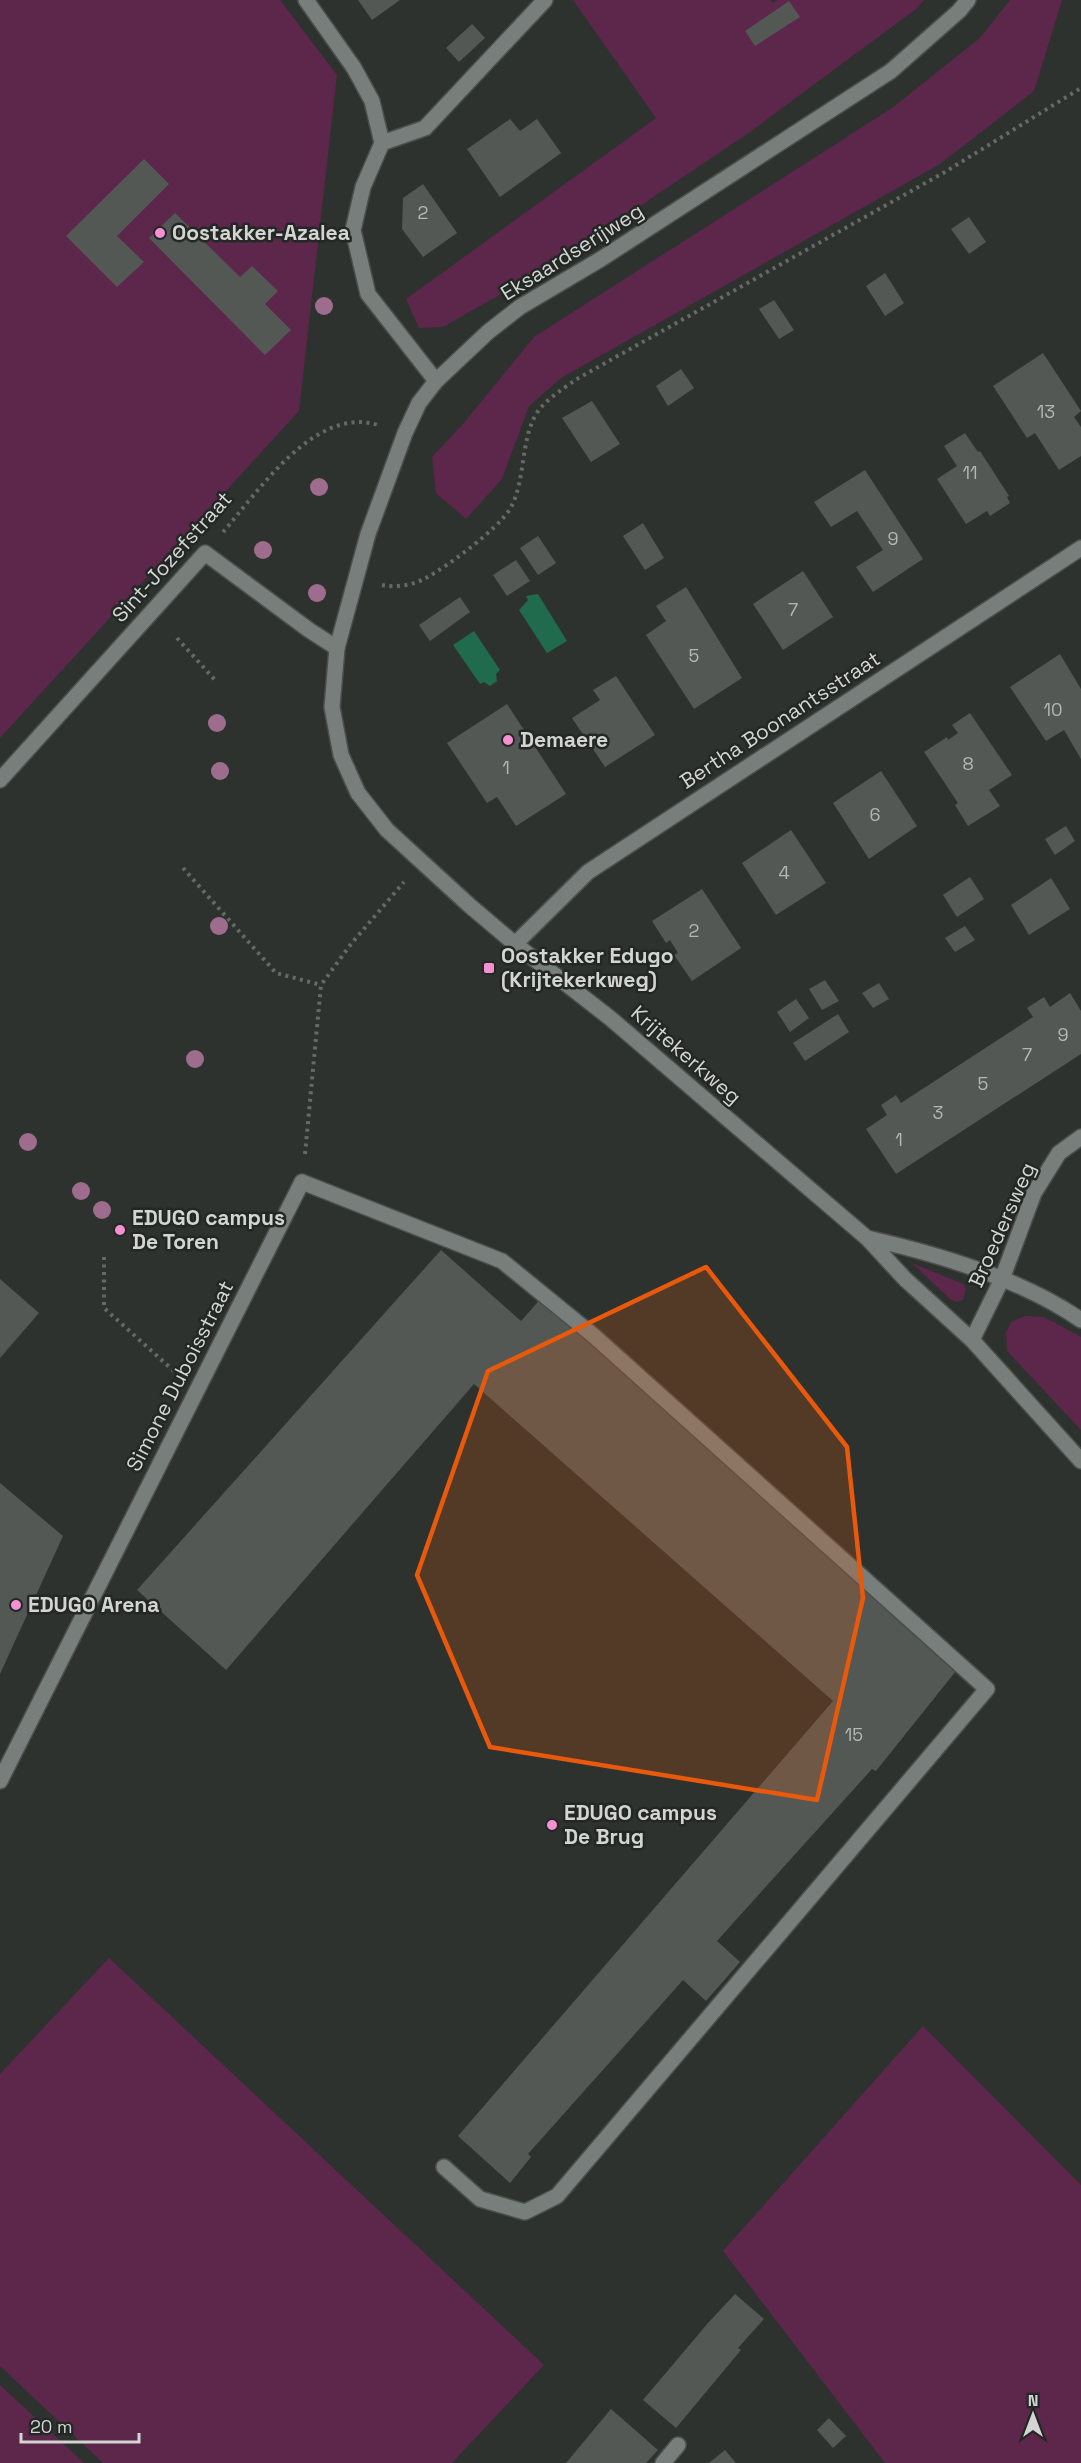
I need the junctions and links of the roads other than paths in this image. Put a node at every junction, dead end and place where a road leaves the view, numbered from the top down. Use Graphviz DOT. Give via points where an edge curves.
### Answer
graph roads {
  1 [pos="306,0"];
  2 [pos="545,0"];
  3 [pos="968,0"];
  4 [pos="382,143"];
  5 [pos="436,381"];
  6 [pos="1081,548"];
  7 [pos="337,648"];
  8 [pos="0,780"];
  9 [pos="422,861"];
  10 [pos="515,944"];
  11 [pos="1081,1137"];
  12 [pos="867,1238"];
  13 [pos="1002,1279"];
  14 [pos="1081,1320"];
  15 [pos="972,1340"];
  16 [pos="1081,1461"];
  17 [pos="0,1781"];
  18 [pos="444,2167"];
  19 [pos="678,2445"];
  20 [pos="663,2463"];
  1 -- 4 [label="street" via="372,101"];
  2 -- 4 [label="street" via="425,128"];
  3 -- 5 [label="street, Eksaardserijweg" via="891,71 602,259 520,307"];
  4 -- 5 [label="street" via="363,187 353,230 368,294"];
  5 -- 7 [label="street, Eksaardserijweg" via="419,403 405,433 368,534"];
  6 -- 10 [label="street, Bertha Boonantsstraat" via="588,872"];
  7 -- 8 [label="street, Sint-Jozefstraat" via="205,553"];
  7 -- 9 [label="street, Eksaardserijweg" via="332,707 341,755 358,793 387,830"];
  9 -- 10 [label="street, Krijtekerkweg"];
  10 -- 12 [label="street, Krijtekerkweg" via="610,1018"];
  11 -- 13 [label="street, Broedersweg" via="1059,1153 1035,1193"];
  12 -- 13 [label="street, Krijtekerkweg" via="923,1250"];
  12 -- 15 [label="street, Krijtekerkweg"];
  13 -- 14 [label="street, Krijtekerkweg"];
  13 -- 15 [label="street, Broedersweg"];
  15 -- 16 [label="street, Krijtekerkweg"];
  17 -- 18 [label="street, Simone Duboisstraat" via="302,1182 502,1261 594,1336 987,1689 556,2196 525,2212 480,2199"];
  19 -- 20 [label="street"];
}
